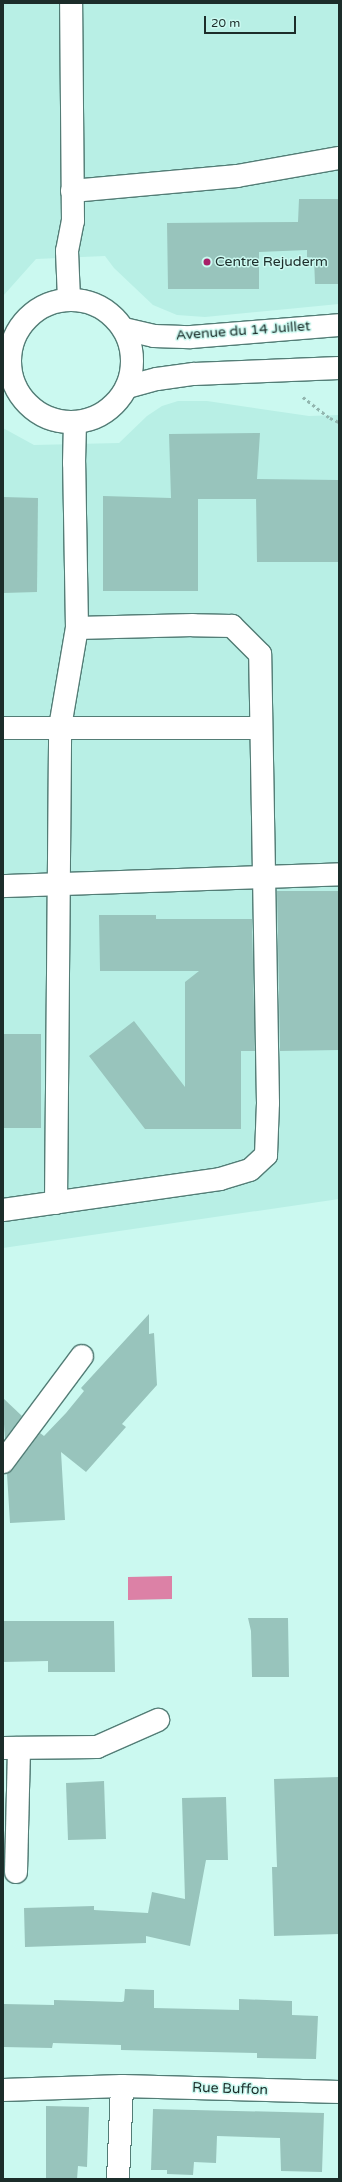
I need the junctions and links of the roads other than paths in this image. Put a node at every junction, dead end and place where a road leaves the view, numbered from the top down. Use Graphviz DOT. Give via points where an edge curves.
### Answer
graph roads {
  1 [pos="71,3"];
  2 [pos="339,158"];
  3 [pos="72,192"];
  4 [pos="69,299"];
  5 [pos="339,325"];
  6 [pos="124,329"];
  7 [pos="339,368"];
  8 [pos="7,374"];
  9 [pos="127,387"];
  10 [pos="75,422"];
  11 [pos="77,628"];
  12 [pos="60,727"];
  13 [pos="3,728"];
  14 [pos="260,728"];
  15 [pos="339,874"];
  16 [pos="264,877"];
  17 [pos="57,885"];
  18 [pos="3,886"];
  19 [pos="56,1202"];
  20 [pos="3,1210"];
  21 [pos="82,1356"];
  22 [pos="3,1462"];
  23 [pos="158,1720"];
  24 [pos="11,1748"];
  25 [pos="16,1872"];
  26 [pos="122,2086"];
  27 [pos="3,2090"];
  28 [pos="339,2092"];
  29 [pos="118,2179"];
  1 -- 3 [label="street"];
  2 -- 3 [label="street" via="237,176"];
  3 -- 4 [label="street" via="72,221 67,251"];
  4 -- 6 [label="street" via="86,300 101,306"];
  4 -- 8 [label="street" via="54,301 40,307 18,329 12,342"];
  5 -- 6 [label="street, Avenue du 14 Juillet" via="191,337 154,336"];
  6 -- 9 [label="street" via="132,348 132,368"];
  7 -- 9 [label="street" via="194,374 157,378"];
  8 -- 10 [label="street" via="27,404 41,415 57,421"];
  9 -- 10 [label="street" via="114,405 96,417"];
  10 -- 11 [label="street"];
  11 -- 12 [label="street"];
  11 -- 14 [label="street" via="232,626 260,654"];
  12 -- 13 [label="street"];
  12 -- 14 [label="street"];
  12 -- 17 [label="street"];
  14 -- 16 [label="street"];
  15 -- 16 [label="street"];
  16 -- 17 [label="street"];
  16 -- 19 [label="street" via="268,1103 266,1155 250,1170 220,1179"];
  17 -- 18 [label="street"];
  17 -- 19 [label="street"];
  19 -- 20 [label="street"];
  21 -- 22 [label="street"];
  23 -- 24 [label="street" via="97,1747"];
  24 -- 25 [label="street"];
  26 -- 27 [label="street, Rue Buffon"];
  26 -- 28 [label="street, Rue Buffon"];
  26 -- 29 [label="street"];
}
